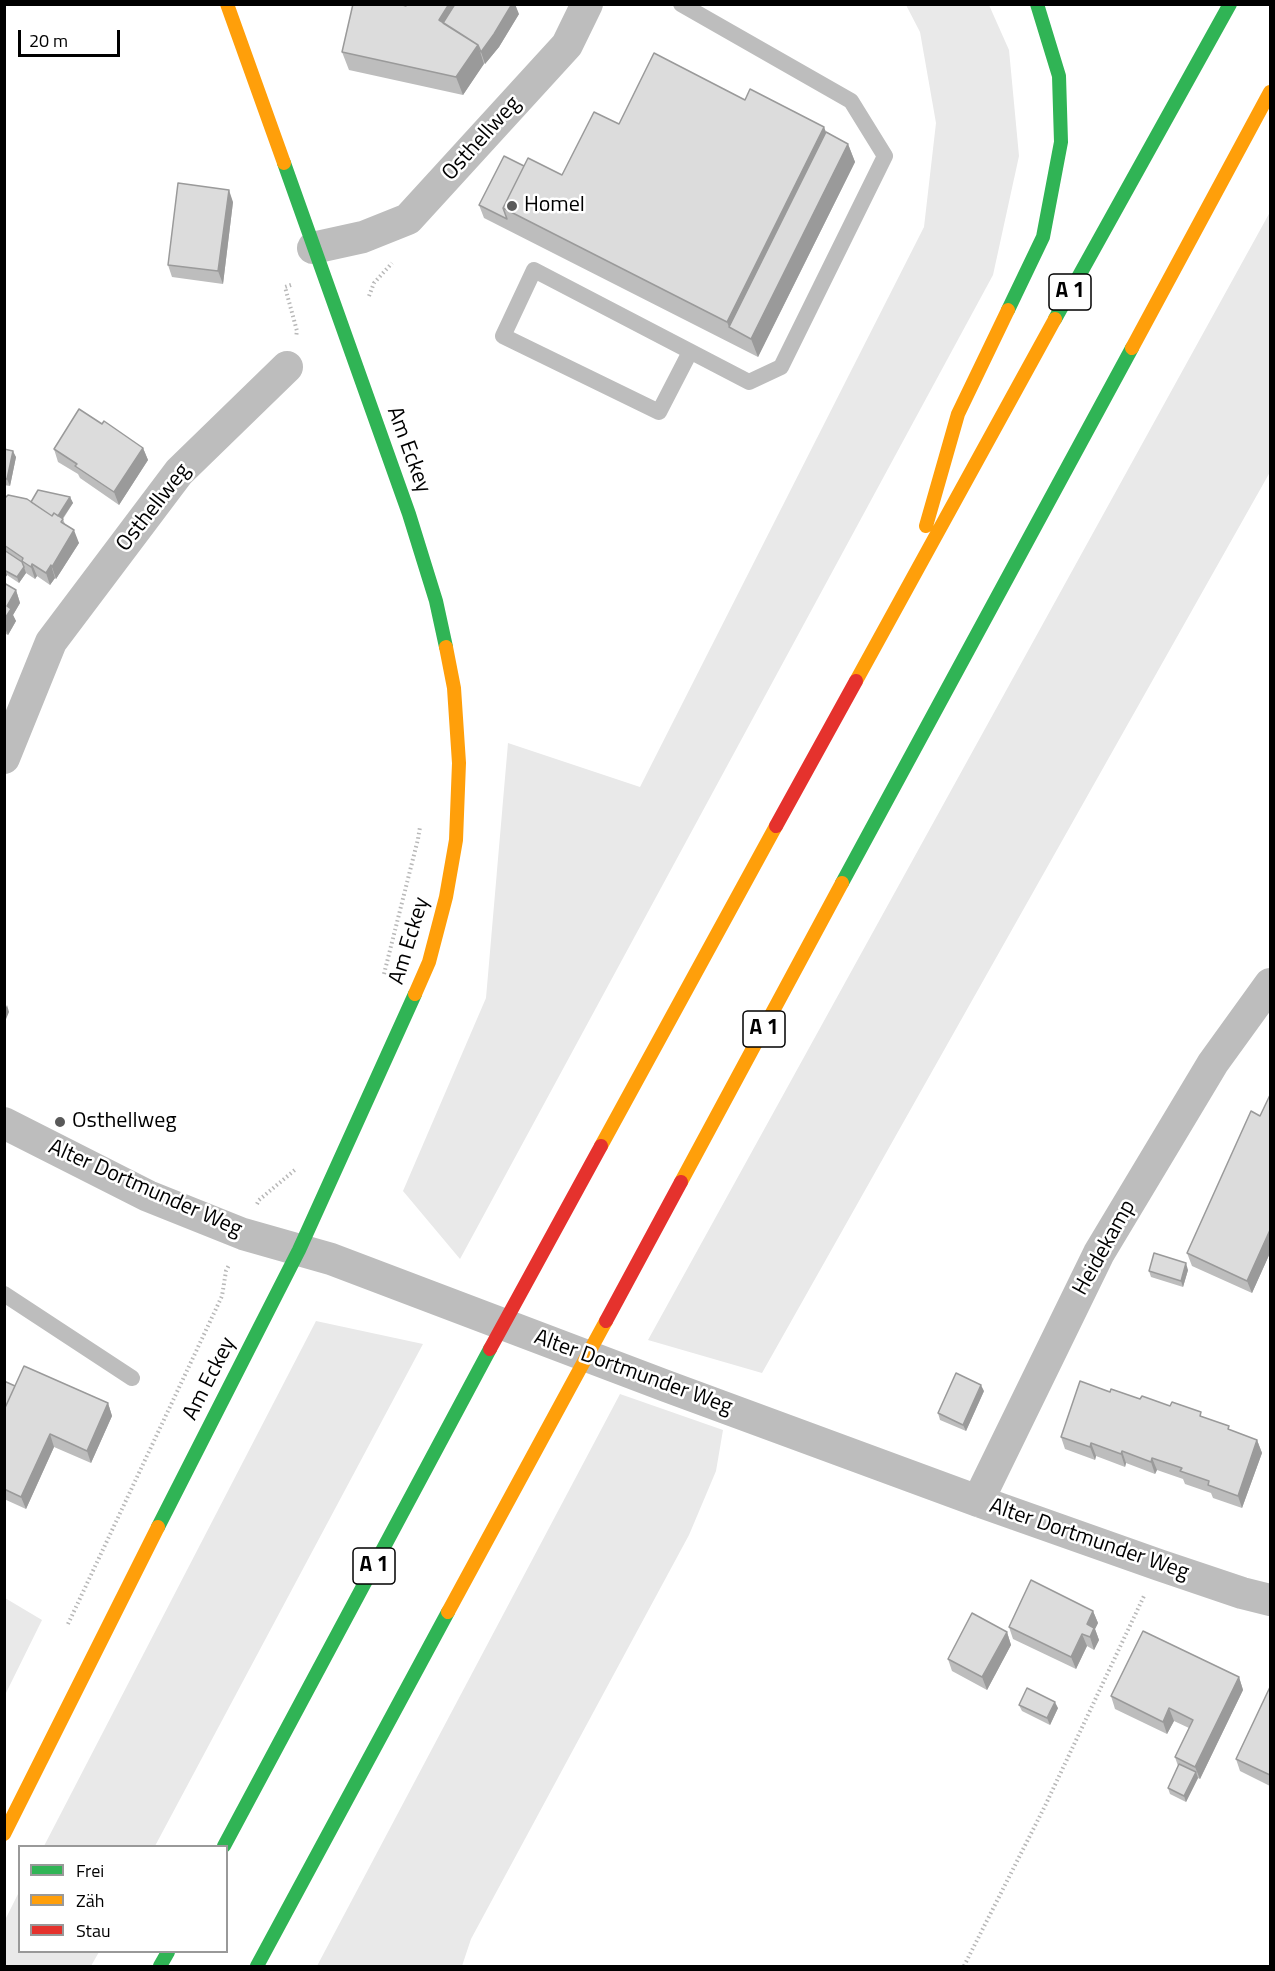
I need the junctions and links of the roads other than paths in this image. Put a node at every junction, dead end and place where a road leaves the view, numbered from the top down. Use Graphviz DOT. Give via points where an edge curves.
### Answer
graph roads {
  1 [pos="227,4"];
  2 [pos="587,4"];
  3 [pos="681,4"];
  4 [pos="1037,4"];
  5 [pos="1230,4"];
  6 [pos="1270,92"];
  7 [pos="313,248"];
  8 [pos="690,352"];
  9 [pos="287,367"];
  10 [pos="911,580"];
  11 [pos="4,758"];
  12 [pos="1265,1004"];
  13 [pos="4,1123"];
  14 [pos="299,1250"];
  15 [pos="4,1294"];
  16 [pos="132,1378"];
  17 [pos="978,1501"];
  18 [pos="1270,1600"];
  19 [pos="4,1834"];
  20 [pos="225,1845"];
  21 [pos="257,1966"];
  1 -- 7 [label="main road, Am Eckey"];
  2 -- 7 [label="street, Osthellweg" via="567,45 408,219 363,237"];
  3 -- 8 [label="lane" via="851,101 885,156 781,367 749,382"];
  4 -- 10 [label="main road" via="1059,76 1061,120 1061,142 1043,237 958,414"];
  5 -- 10 [label="main road, A 1"];
  6 -- 21 [label="main road, A 1"];
  7 -- 14 [label="main road, Am Eckey" via="409,514 436,601 454,688 459,763 456,840 429,962"];
  8 -- 8 [label="lane" via="659,412 503,336 534,270"];
  9 -- 11 [label="street, Osthellweg" via="179,472 51,642"];
  10 -- 20 [label="main road, A 1" via="524,1286"];
  12 -- 17 [label="street, Heidekamp" via="1213,1063 1099,1253"];
  13 -- 14 [label="street, Alter Dortmunder Weg" via="148,1196 243,1234"];
  14 -- 17 [label="street, Alter Dortmunder Weg"];
  14 -- 19 [label="main road, Am Eckey"];
  15 -- 16 [label="lane"];
  17 -- 18 [label="street, Alter Dortmunder Weg"];
}
